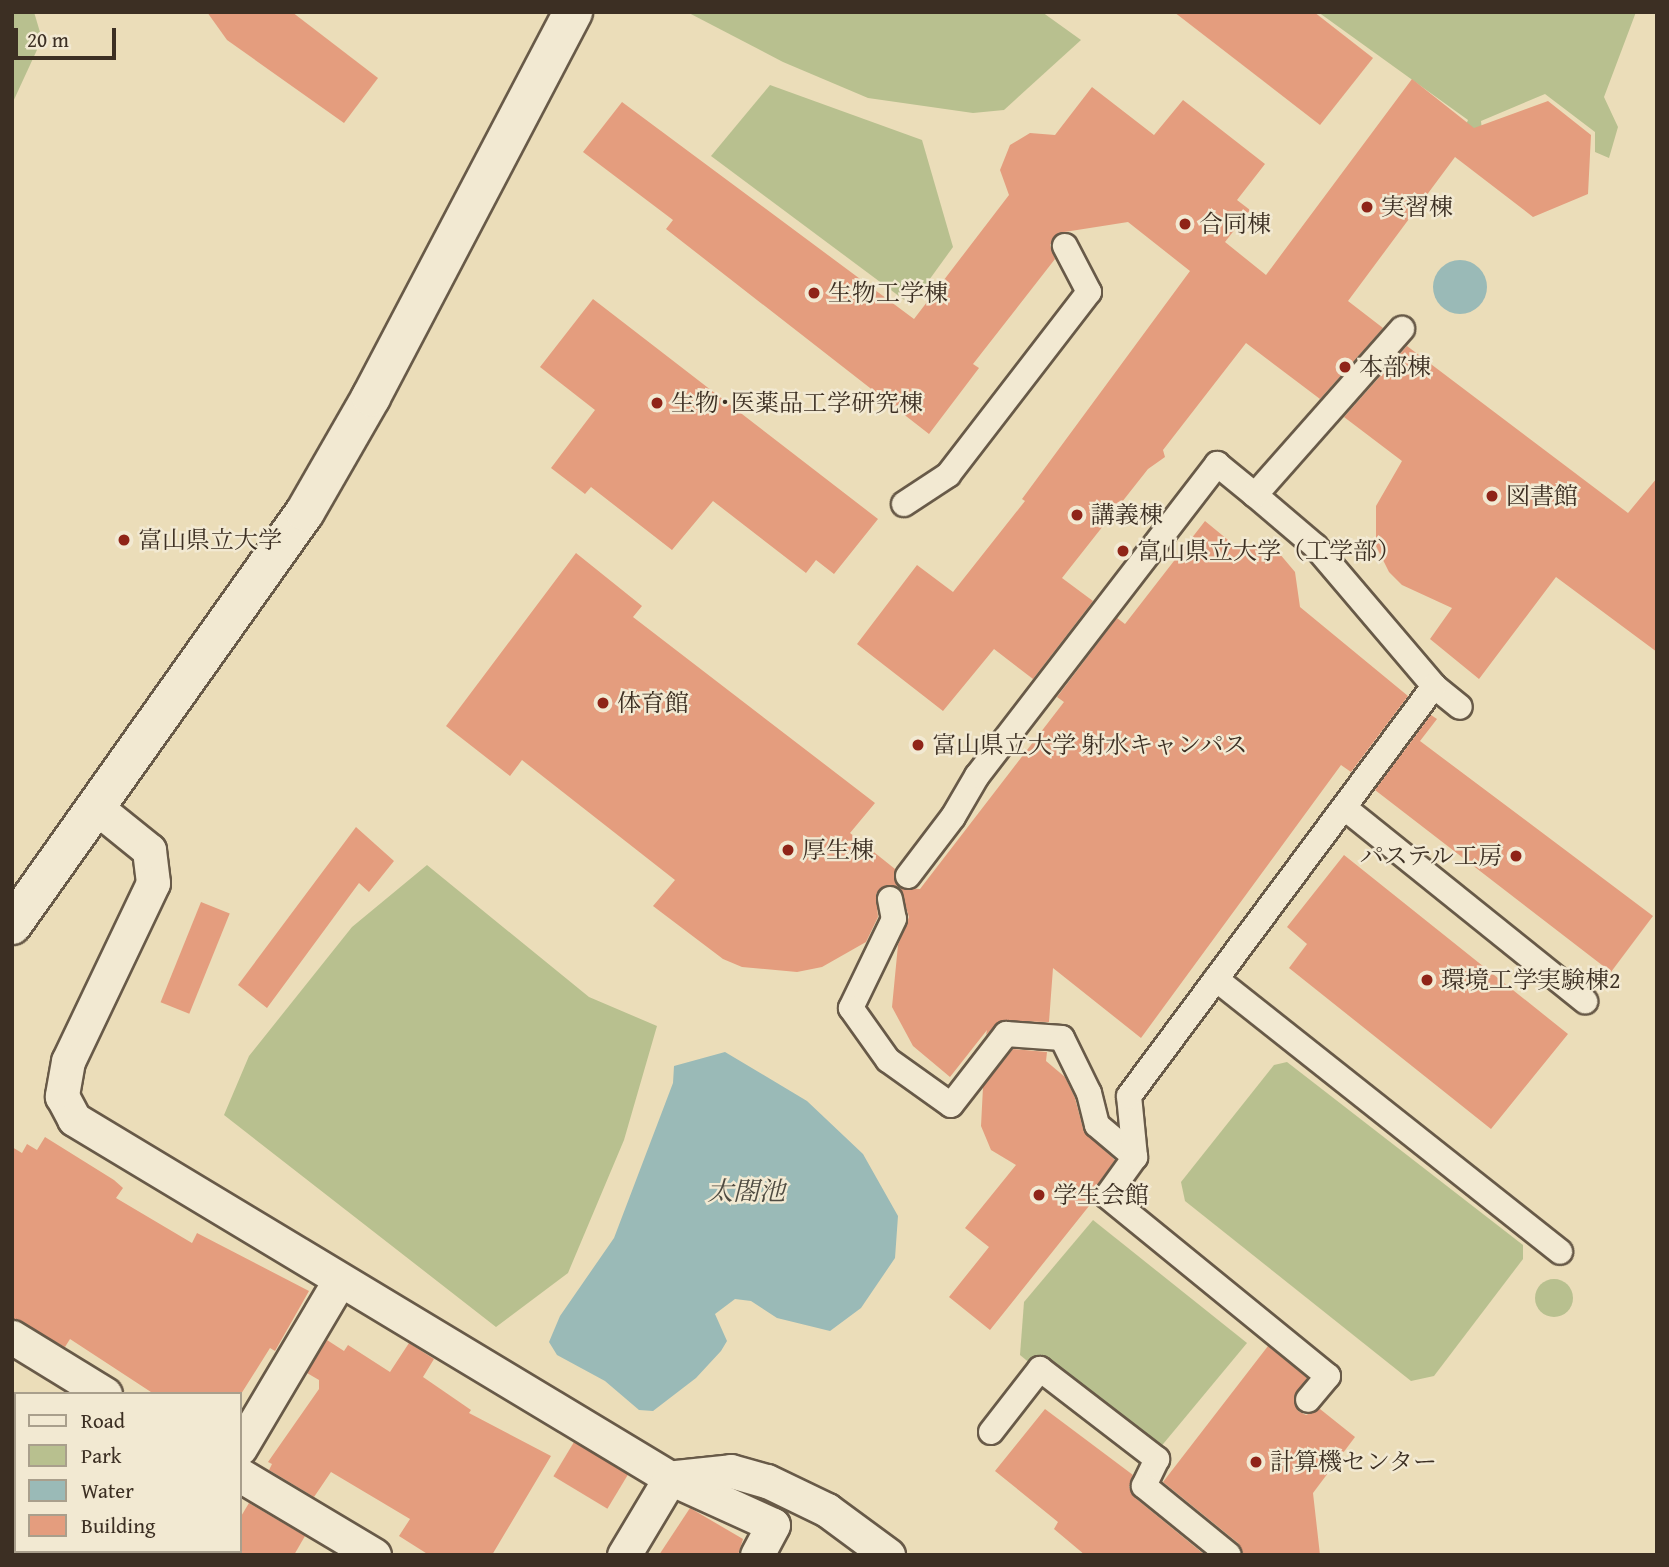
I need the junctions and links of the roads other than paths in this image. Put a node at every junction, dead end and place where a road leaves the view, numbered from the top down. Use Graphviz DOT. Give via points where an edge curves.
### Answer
graph roads {
  1 [pos="573,12"];
  2 [pos="1065,246"];
  3 [pos="1402,329"];
  4 [pos="1255,495"];
  5 [pos="904,504"];
  6 [pos="1434,686"];
  7 [pos="1460,707"];
  8 [pos="97,808"];
  9 [pos="1346,809"];
  10 [pos="908,876"];
  11 [pos="890,899"];
  12 [pos="12,925"];
  13 [pos="1216,979"];
  14 [pos="1585,1000"];
  15 [pos="1135,1157"];
  16 [pos="1560,1252"];
  17 [pos="339,1281"];
  18 [pos="12,1337"];
  19 [pos="103,1392"];
  20 [pos="1308,1400"];
  21 [pos="991,1432"];
  22 [pos="242,1445"];
  23 [pos="242,1476"];
  24 [pos="670,1478"];
  25 [pos="373,1555"];
  26 [pos="624,1555"];
  27 [pos="757,1555"];
  28 [pos="888,1555"];
  29 [pos="1229,1555"];
  1 -- 8 [label="street" via="371,397 305,512"];
  2 -- 5 [label="street" via="1089,292 948,475"];
  3 -- 4 [label="street"];
  4 -- 6 [label="street" via="1315,546"];
  4 -- 10 [label="street" via="1217,464 977,776 953,817"];
  6 -- 7 [label="street"];
  6 -- 9 [label="street"];
  8 -- 12 [label="street"];
  8 -- 17 [label="street" via="149,850 153,883 68,1061 62,1096 74,1119"];
  9 -- 13 [label="street"];
  9 -- 14 [label="street"];
  11 -- 15 [label="street" via="894,919 851,1008 888,1060 951,1105 1006,1034 1062,1038 1088,1093 1097,1125"];
  13 -- 15 [label="street" via="1129,1096"];
  13 -- 16 [label="street"];
  15 -- 20 [label="street" via="1107,1196 1328,1376"];
  17 -- 22 [label="street"];
  17 -- 24 [label="street"];
  18 -- 19 [label="street"];
  21 -- 29 [label="street" via="1040,1368 1157,1459 1144,1486"];
  23 -- 25 [label="street"];
  24 -- 26 [label="street"];
  24 -- 27 [label="street" via="773,1525"];
  24 -- 28 [label="street" via="731,1472 767,1481 827,1510"];
}
